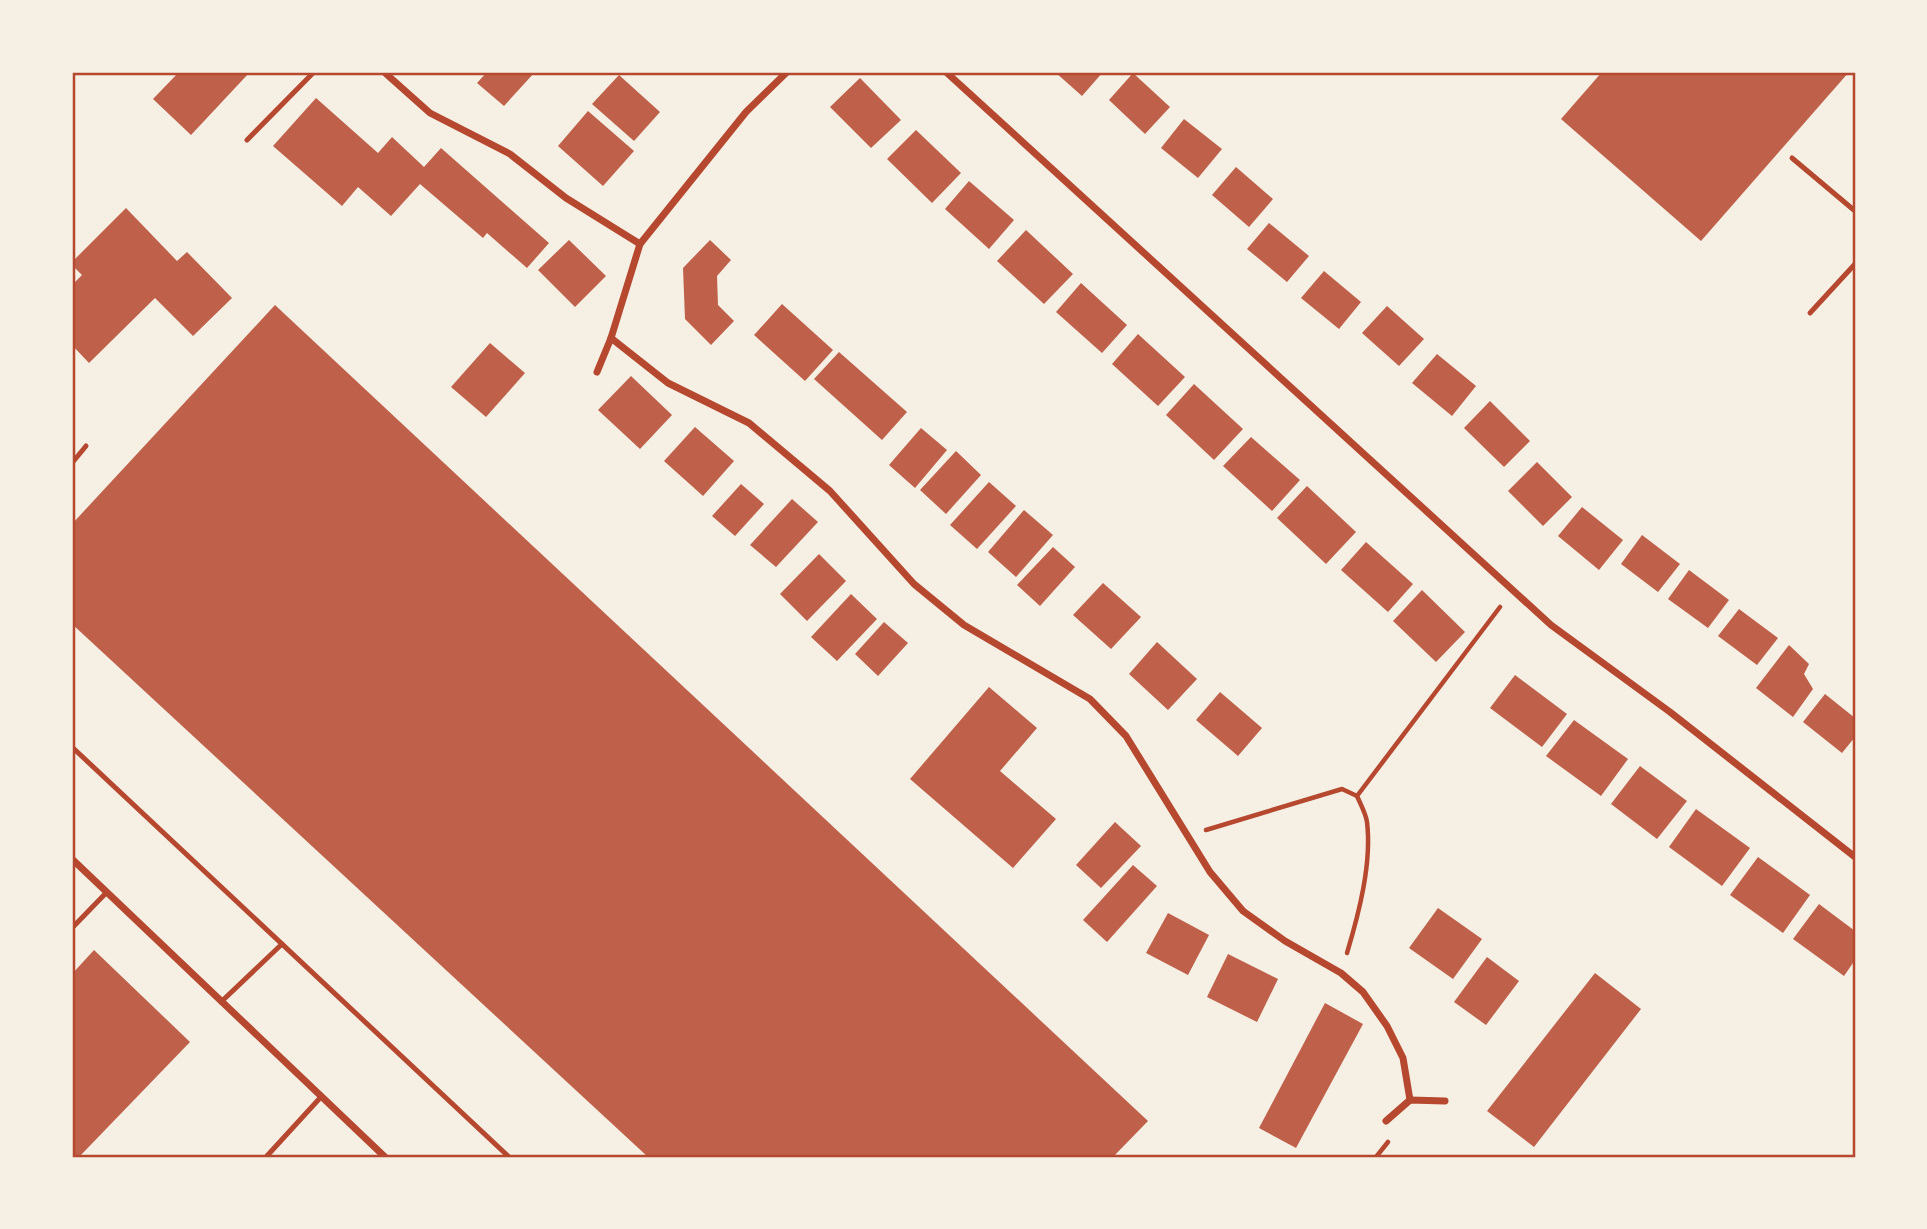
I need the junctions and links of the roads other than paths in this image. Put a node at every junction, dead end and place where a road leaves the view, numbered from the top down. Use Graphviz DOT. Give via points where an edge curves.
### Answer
graph roads {
  1 [pos="314,72"];
  2 [pos="384,72"];
  3 [pos="787,72"];
  4 [pos="946,72"];
  5 [pos="247,140"];
  6 [pos="1792,158"];
  7 [pos="1855,211"];
  8 [pos="640,244"];
  9 [pos="1855,264"];
  10 [pos="1810,313"];
  11 [pos="611,338"];
  12 [pos="597,372"];
  13 [pos="86,446"];
  14 [pos="72,463"];
  15 [pos="72,747"];
  16 [pos="1855,857"];
  17 [pos="72,859"];
  18 [pos="106,892"];
  19 [pos="72,928"];
  20 [pos="282,944"];
  21 [pos="220,1002"];
  22 [pos="320,1098"];
  23 [pos="1410,1100"];
  24 [pos="1445,1101"];
  25 [pos="1386,1121"];
  26 [pos="266,1157"];
  27 [pos="385,1157"];
  28 [pos="509,1157"];
  1 -- 5 [label="lane"];
  2 -- 8 [label="street" via="430,113 510,154 566,198"];
  3 -- 8 [label="street" via="746,112"];
  4 -- 16 [label="street" via="1551,625"];
  6 -- 7 [label="lane"];
  8 -- 11 [label="street"];
  9 -- 10 [label="lane"];
  11 -- 12 [label="street"];
  11 -- 23 [label="street" via="668,383 748,423 830,491 914,584 964,625 1090,699 1126,736 1210,872 1243,911 1363,992 1403,1058"];
  13 -- 14 [label="lane"];
  15 -- 20 [label="lane"];
  17 -- 18 [label="street"];
  18 -- 19 [label="lane"];
  18 -- 21 [label="street"];
  20 -- 21 [label="lane"];
  20 -- 28 [label="lane"];
  21 -- 22 [label="street"];
  22 -- 26 [label="lane"];
  22 -- 27 [label="street"];
  23 -- 24 [label="street"];
  23 -- 25 [label="street"];
}
